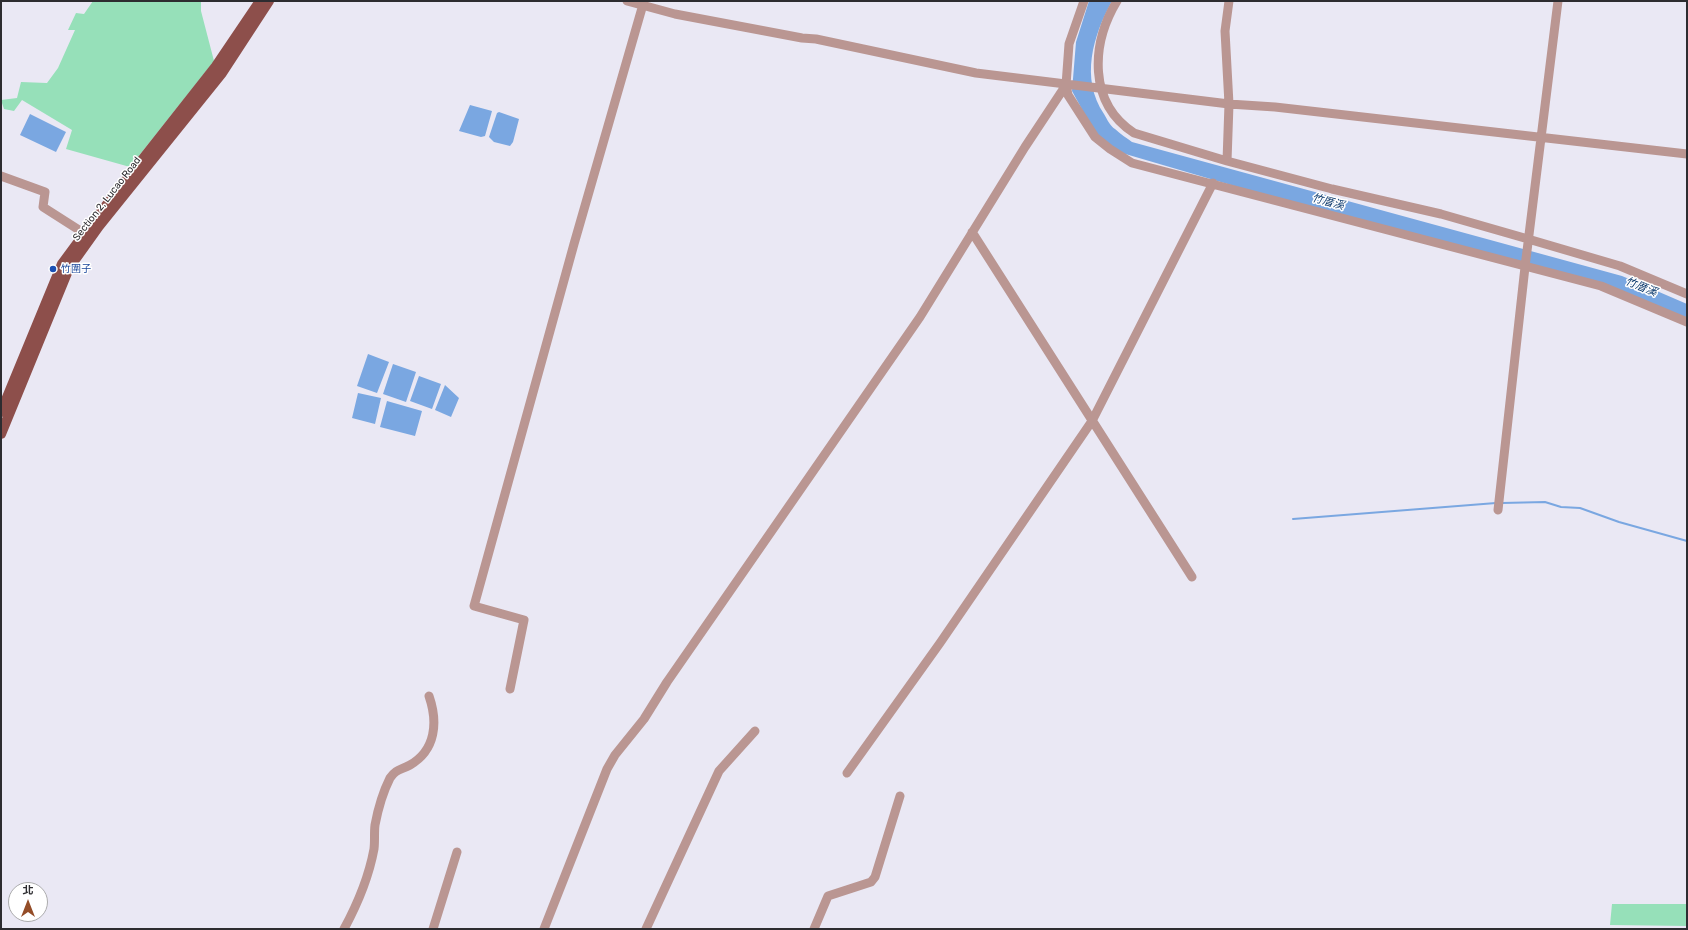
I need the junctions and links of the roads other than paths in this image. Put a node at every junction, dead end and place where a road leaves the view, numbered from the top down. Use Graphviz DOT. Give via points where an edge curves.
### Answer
graph roads {
  1 [pos="260,1"];
  2 [pos="269,1"];
  3 [pos="627,1"];
  4 [pos="664,1"];
  5 [pos="1084,1"];
  6 [pos="1117,1"];
  7 [pos="1229,1"];
  8 [pos="1558,1"];
  9 [pos="643,3"];
  10 [pos="661,10"];
  11 [pos="1066,85"];
  12 [pos="1101,89"];
  13 [pos="1229,104"];
  14 [pos="1542,137"];
  15 [pos="1687,154"];
  16 [pos="1227,161"];
  17 [pos="1,176"];
  18 [pos="1213,183"];
  19 [pos="972,232"];
  20 [pos="88,235"];
  21 [pos="1528,239"];
  22 [pos="1525,267"];
  23 [pos="1687,294"];
  24 [pos="1687,322"];
  25 [pos="1,412"];
  26 [pos="1092,421"];
  27 [pos="1,434"];
  28 [pos="1498,510"];
  29 [pos="1192,576"];
  30 [pos="510,689"];
  31 [pos="429,696"];
  32 [pos="755,731"];
  33 [pos="847,773"];
  34 [pos="900,796"];
  35 [pos="457,852"];
  36 [pos="344,929"];
  37 [pos="434,929"];
  38 [pos="544,929"];
  39 [pos="646,929"];
  40 [pos="814,929"];
  1 -- 20 [label="main road, Section 2, Lucao Road" via="216,66"];
  2 -- 20 [label="main road, Section 2, Lucao Road" via="222,73 99,226"];
  3 -- 9 [label="street"];
  4 -- 10 [label="street"];
  5 -- 11 [label="street" via="1069,44"];
  6 -- 12 [label="street" via="1109,18 1100,52 1097,69"];
  7 -- 13 [label="street" via="1225,31"];
  8 -- 14 [label="street"];
  9 -- 10 [label="street"];
  9 -- 30 [label="street" via="474,606 524,620"];
  10 -- 11 [label="street" via="976,73"];
  11 -- 12 [label="street"];
  11 -- 18 [label="street" via="1068,95 1095,137 1110,149 1132,163"];
  11 -- 19 [label="street"];
  12 -- 13 [label="street"];
  12 -- 16 [label="street" via="1112,113 1134,133"];
  13 -- 14 [label="street"];
  13 -- 16 [label="street"];
  14 -- 15 [label="street"];
  14 -- 21 [label="street"];
  16 -- 21 [label="street" via="1441,214"];
  17 -- 20 [label="street" via="45,192 43,207"];
  18 -- 22 [label="street"];
  18 -- 26 [label="street"];
  19 -- 26 [label="street"];
  19 -- 38 [label="street" via="916,323 644,719 607,768"];
  20 -- 25 [label="main road, Section 2, Lucao Road" via="62,264"];
  20 -- 27 [label="main road, Section 2, Lucao Road" via="69,268"];
  21 -- 22 [label="street"];
  21 -- 23 [label="street" via="1620,266"];
  22 -- 24 [label="street" via="1601,286"];
  22 -- 28 [label="street"];
  26 -- 29 [label="street"];
  26 -- 33 [label="street" via="940,643"];
  31 -- 36 [label="street" via="434,710 435,726 430,743 416,761 396,770 390,778 379,808 374,849 366,876"];
  32 -- 39 [label="street" via="719,771"];
  34 -- 40 [label="street" via="871,882 828,896"];
  35 -- 37 [label="street"];
}
